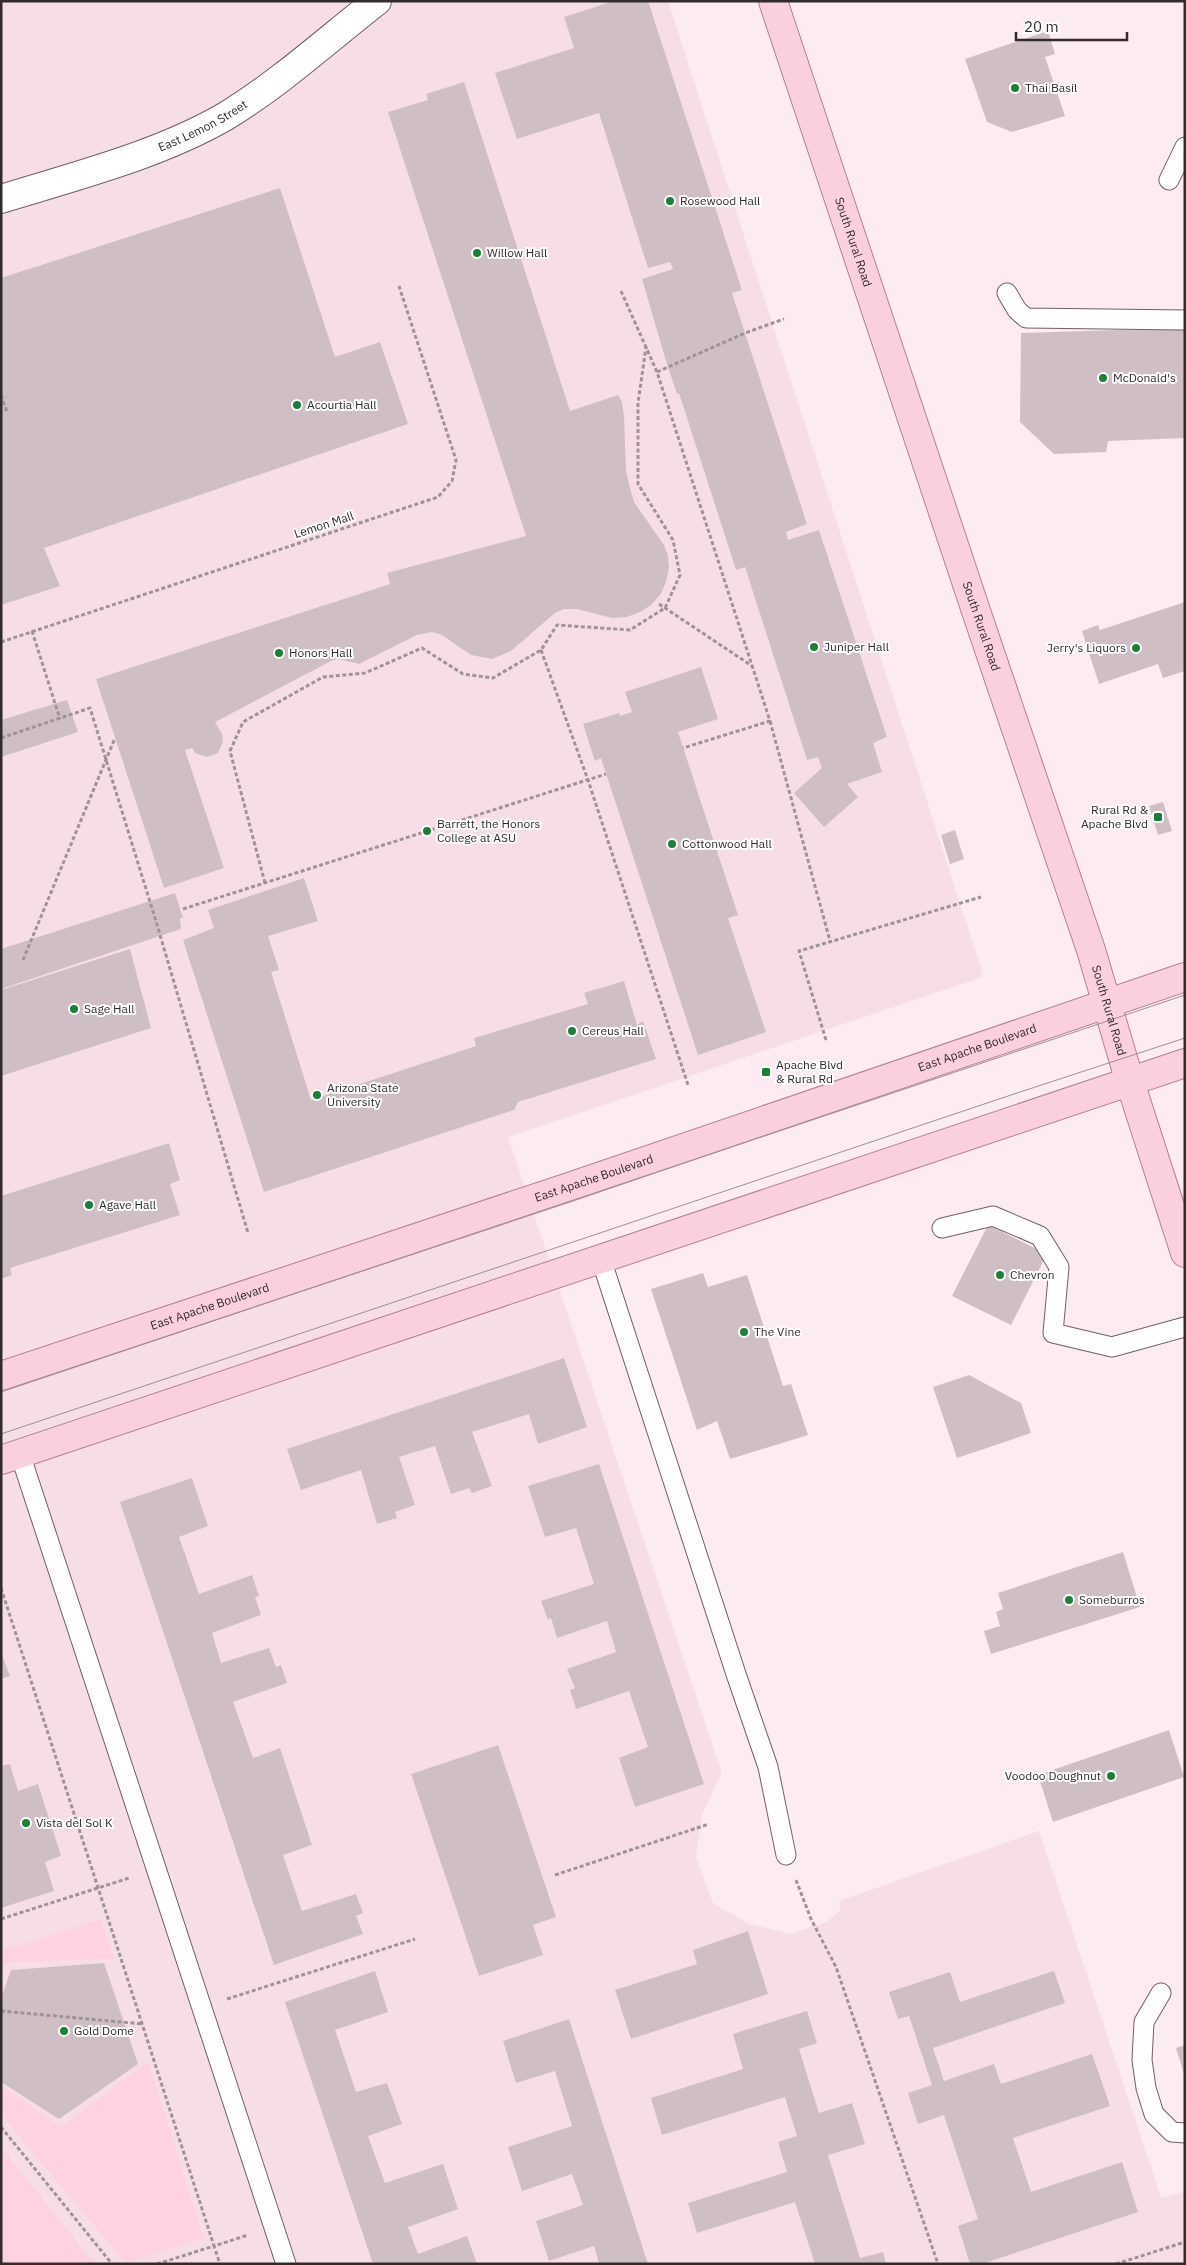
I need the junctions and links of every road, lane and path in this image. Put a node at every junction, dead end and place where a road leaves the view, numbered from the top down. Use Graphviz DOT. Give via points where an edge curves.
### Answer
graph roads {
  1 [pos="377,1"];
  2 [pos="776,2"];
  3 [pos="1185,147"];
  4 [pos="1169,180"];
  5 [pos="1,199"];
  6 [pos="398,286"];
  7 [pos="621,291"];
  8 [pos="1007,293"];
  9 [pos="784,319"];
  10 [pos="1185,320"];
  11 [pos="646,347"];
  12 [pos="656,372"];
  13 [pos="1,394"];
  14 [pos="7,412"];
  15 [pos="659,604"];
  16 [pos="665,608"];
  17 [pos="32,632"];
  18 [pos="1,642"];
  19 [pos="541,650"];
  20 [pos="753,666"];
  21 [pos="60,719"];
  22 [pos="770,720"];
  23 [pos="1,738"];
  24 [pos="115,738"];
  25 [pos="683,748"];
  26 [pos="106,758"];
  27 [pos="606,774"];
  28 [pos="588,780"];
  29 [pos="265,883"];
  30 [pos="981,897"];
  31 [pos="183,909"];
  32 [pos="830,941"];
  33 [pos="23,960"];
  34 [pos="1185,977"];
  35 [pos="1108,1002"];
  36 [pos="826,1040"];
  37 [pos="1185,1063"];
  38 [pos="1130,1082"];
  39 [pos="688,1085"];
  40 [pos="942,1228"];
  41 [pos="248,1232"];
  42 [pos="1185,1253"];
  43 [pos="601,1259"];
  44 [pos="1185,1327"];
  45 [pos="1,1376"];
  46 [pos="10,1457"];
  47 [pos="1,1588"];
  48 [pos="709,1824"];
  49 [pos="786,1855"];
  50 [pos="157,1868"];
  51 [pos="554,1875"];
  52 [pos="99,1887"];
  53 [pos="1,1919"];
  54 [pos="415,1940"];
  55 [pos="1161,1993"];
  56 [pos="203,2006"];
  57 [pos="1,2011"];
  58 [pos="143,2024"];
  59 [pos="1,2127"];
  60 [pos="1185,2133"];
  61 [pos="275,2226"];
  62 [pos="1185,2242"];
  63 [pos="214,2246"];
  64 [pos="112,2264"];
  65 [pos="157,2264"];
  66 [pos="220,2264"];
  67 [pos="286,2264"];
  68 [pos="938,2264"];
  69 [pos="1116,2264"];
  1 -- 5 [label="street, East Lemon Street" via="265,90 224,117 130,157"];
  2 -- 35 [label="main road, South Rural Road"];
  3 -- 4 [label="lane"];
  6 -- 17 [label="path, Lemon Mall" via="456,460 452,481 438,497"];
  7 -- 11 [label="path"];
  8 -- 10 [label="lane" via="1026,318"];
  9 -- 12 [label="path"];
  11 -- 12 [label="path"];
  11 -- 16 [label="path" via="638,404 638,484 673,540 680,576"];
  12 -- 20 [label="path"];
  13 -- 14 [label="path"];
  15 -- 16 [label="path"];
  16 -- 19 [label="path" via="630,630 557,625"];
  16 -- 20 [label="path"];
  17 -- 18 [label="path, Lemon Mall"];
  17 -- 21 [label="path"];
  19 -- 28 [label="path"];
  19 -- 29 [label="path" via="493,678 463,674 422,648 365,673 323,677 243,722 230,751"];
  20 -- 22 [label="path"];
  21 -- 23 [label="path"];
  21 -- 26 [label="path" via="90,708"];
  22 -- 25 [label="path"];
  22 -- 32 [label="path"];
  24 -- 26 [label="path"];
  26 -- 33 [label="path"];
  26 -- 41 [label="path"];
  27 -- 28 [label="path"];
  28 -- 29 [label="path"];
  28 -- 39 [label="path"];
  29 -- 31 [label="path"];
  30 -- 32 [label="path"];
  32 -- 36 [label="path" via="799,950"];
  34 -- 35 [label="main road, East Apache Boulevard"];
  35 -- 38 [label="main road, South Rural Road"];
  35 -- 45 [label="main road, East Apache Boulevard" via="575,1185"];
  37 -- 38 [label="main road"];
  38 -- 42 [label="main road, South Rural Road"];
  38 -- 43 [label="main road"];
  40 -- 44 [label="lane" via="993,1216 1040,1236 1059,1267 1053,1333 1112,1347"];
  43 -- 46 [label="main road"];
  43 -- 49 [label="lane" via="768,1767"];
  46 -- 50 [label="lane"];
  47 -- 52 [label="path"];
  48 -- 51 [label="path"];
  49 -- 68 [label="path" via="811,1919 836,1967"];
  50 -- 52 [label="path"];
  50 -- 56 [label="lane"];
  52 -- 53 [label="path"];
  52 -- 58 [label="path"];
  54 -- 56 [label="path"];
  55 -- 60 [label="lane" via="1144,2022 1142,2060 1146,2088 1154,2114 1172,2132"];
  56 -- 61 [label="lane"];
  57 -- 58 [label="path"];
  58 -- 63 [label="path"];
  59 -- 64 [label="path"];
  61 -- 63 [label="path"];
  61 -- 67 [label="lane"];
  62 -- 69 [label="path"];
  63 -- 65 [label="path"];
  63 -- 66 [label="path"];
}
